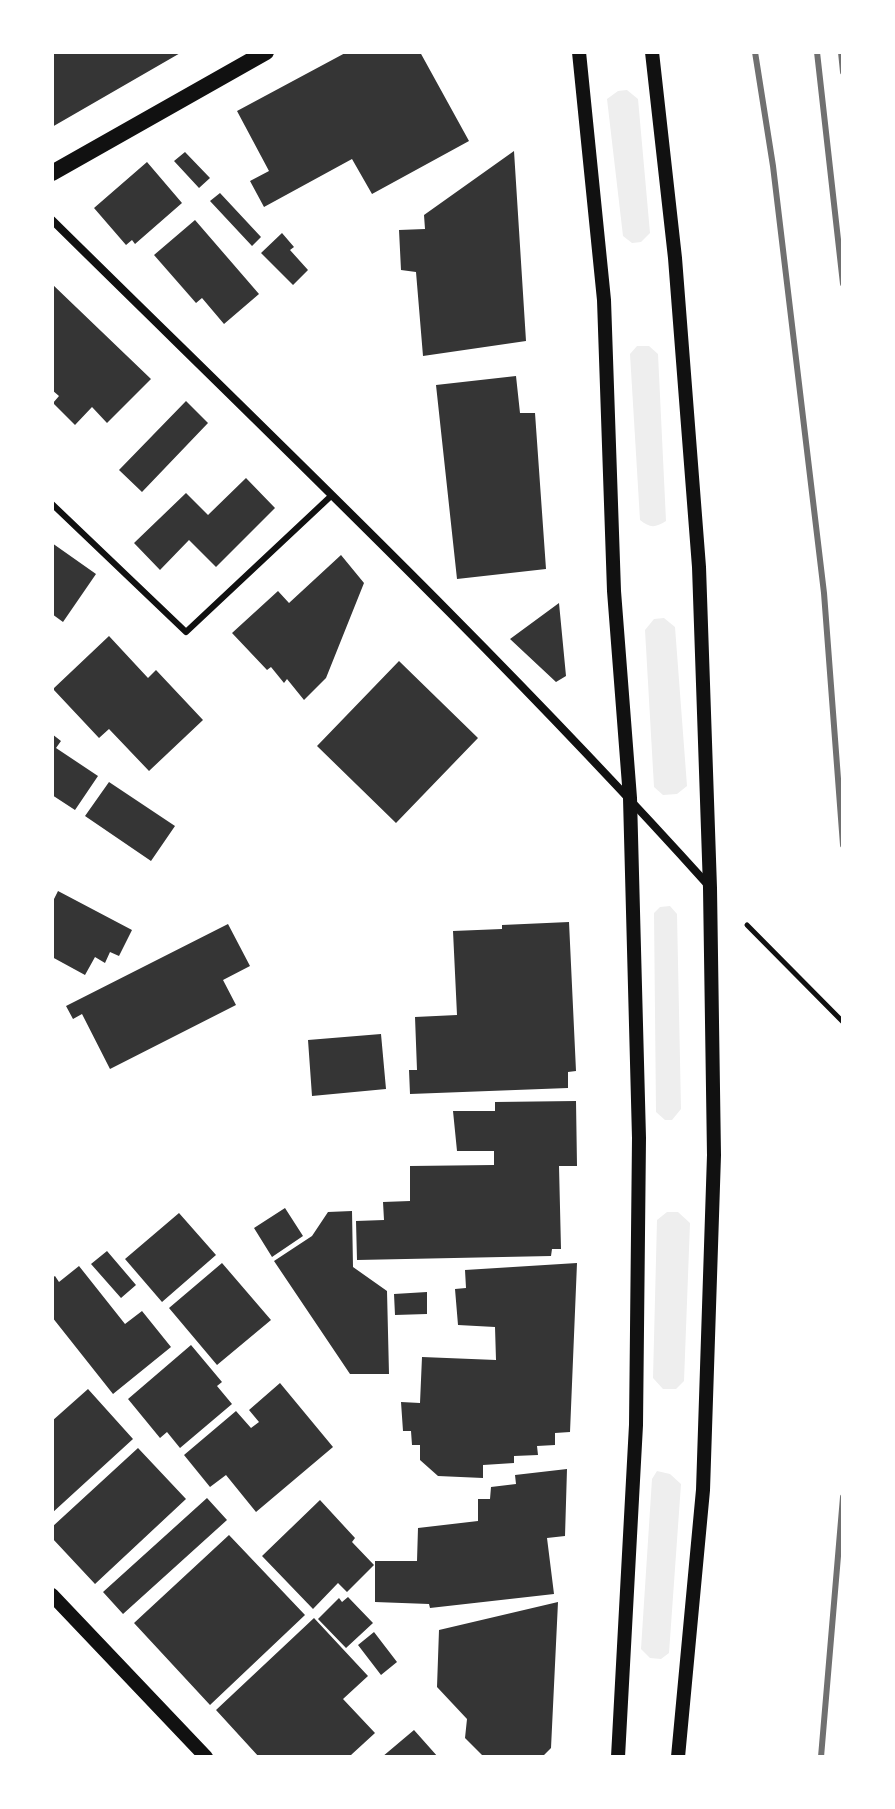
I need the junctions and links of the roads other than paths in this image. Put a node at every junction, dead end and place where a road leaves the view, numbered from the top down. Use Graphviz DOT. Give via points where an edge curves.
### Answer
graph roads {
  1 [pos="266,52"];
  2 [pos="579,52"];
  3 [pos="652,52"];
  4 [pos="52,173"];
  5 [pos="52,220"];
  6 [pos="331,496"];
  7 [pos="52,504"];
  8 [pos="630,798"];
  9 [pos="710,888"];
  10 [pos="52,1595"];
  11 [pos="206,1757"];
  12 [pos="618,1757"];
  13 [pos="678,1757"];
  1 -- 4 [label="main road"];
  2 -- 8 [label="street" via="604,300 614,591"];
  3 -- 9 [label="street" via="675,258 699,567"];
  5 -- 6 [label="street"];
  6 -- 7 [label="lane" via="186,632"];
  6 -- 8 [label="street"];
  8 -- 9 [label="street"];
  8 -- 12 [label="street" via="639,1186 636,1425"];
  9 -- 13 [label="street" via="714,1155 703,1490"];
  10 -- 11 [label="street"];
}
